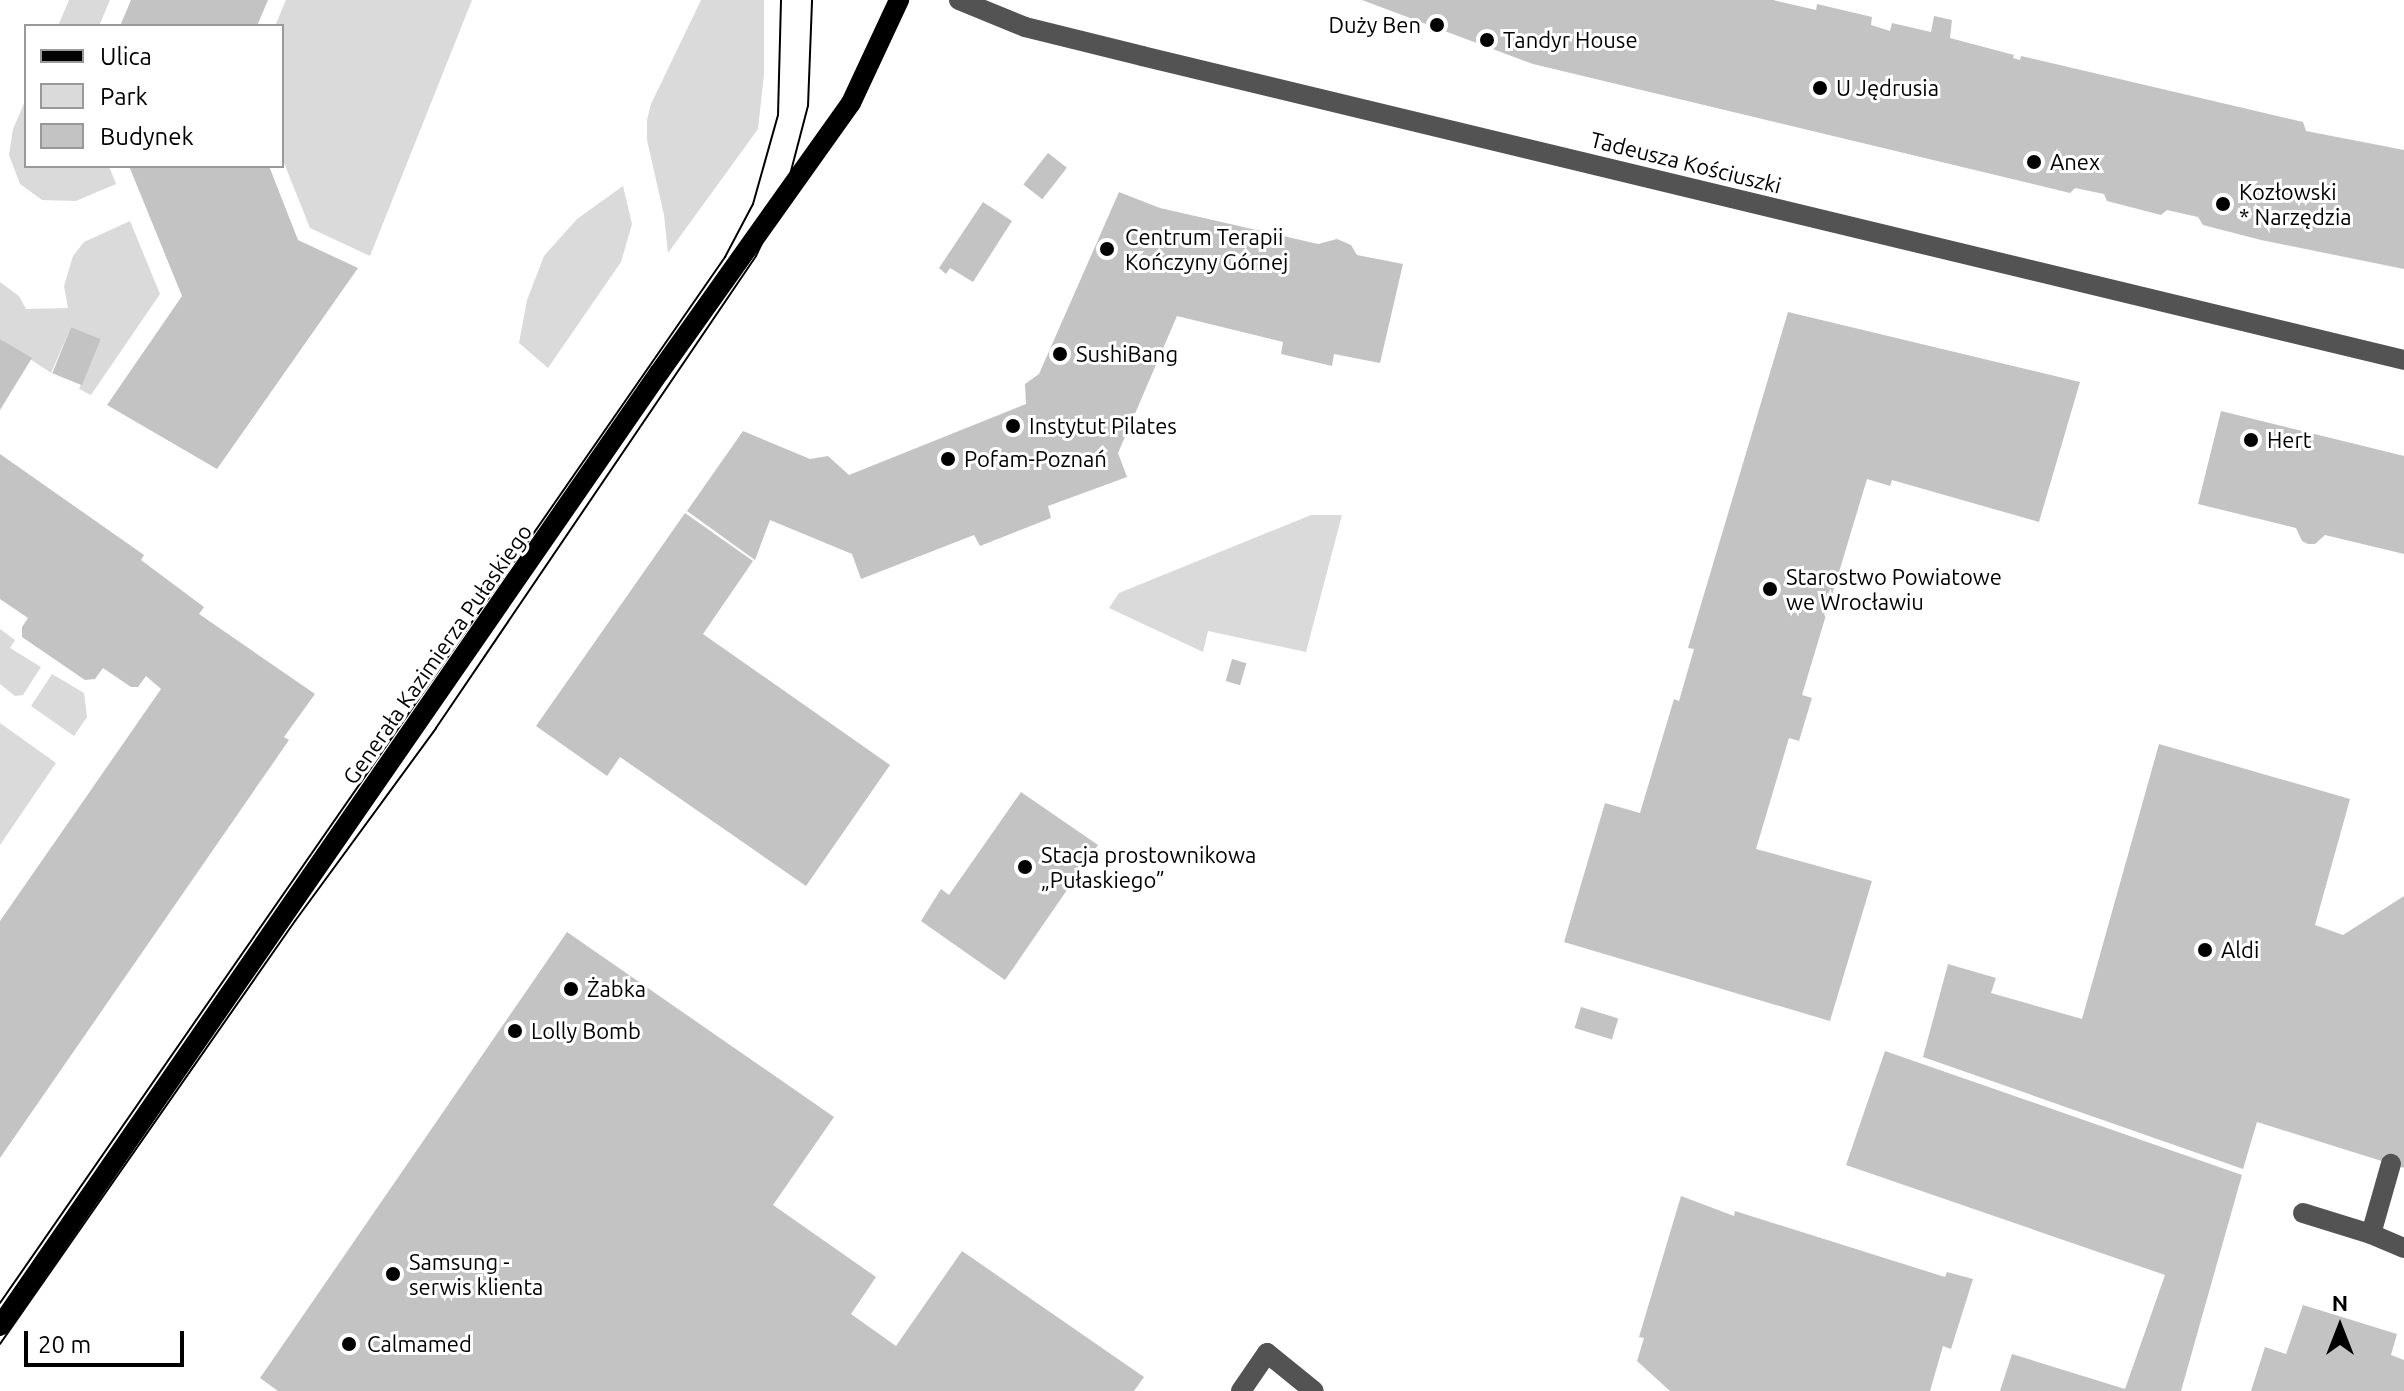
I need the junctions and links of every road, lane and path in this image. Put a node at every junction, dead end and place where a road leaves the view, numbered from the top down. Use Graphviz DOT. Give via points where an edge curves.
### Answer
graph roads {
  1 [pos="899,0"];
  2 [pos="959,0"];
  3 [pos="2404,360"];
  4 [pos="2391,1164"];
  5 [pos="2303,1213"];
  6 [pos="2371,1234"];
  7 [pos="2404,1248"];
  8 [pos="0,1326"];
  9 [pos="1241,1391"];
  10 [pos="1314,1391"];
  1 -- 8 [label="main road, Generała Kazimierza Pułaskiego" via="851,103"];
  2 -- 3 [label="street, Tadeusza Kościuszki" via="1025,27"];
  4 -- 6 [label="street"];
  5 -- 6 [label="street"];
  6 -- 7 [label="street"];
  9 -- 10 [label="street" via="1267,1353"];
}
